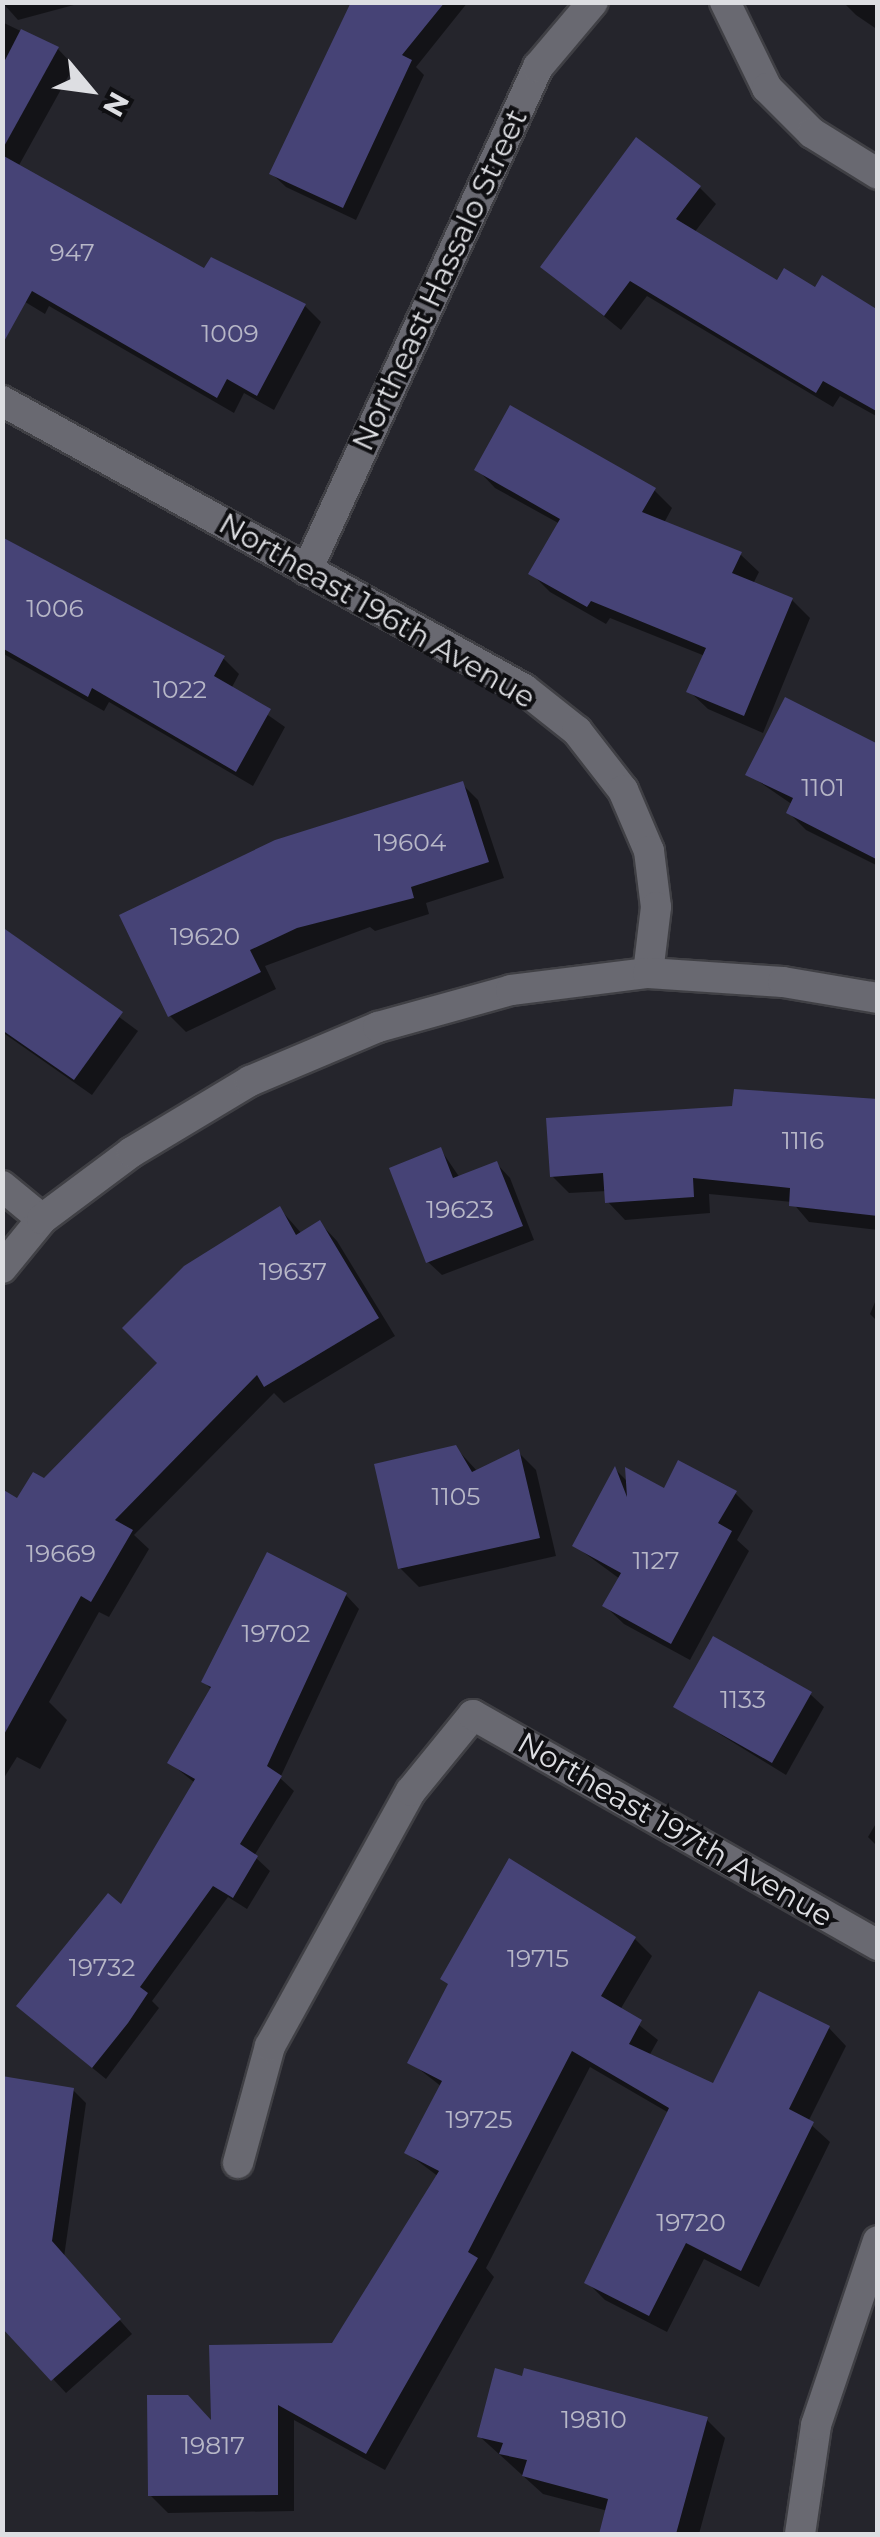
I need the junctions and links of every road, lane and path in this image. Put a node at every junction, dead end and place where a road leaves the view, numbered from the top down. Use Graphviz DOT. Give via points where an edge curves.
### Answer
graph roads {
  1 [pos="593,2"];
  2 [pos="725,2"];
  3 [pos="878,174"];
  4 [pos="2,402"];
  5 [pos="307,570"];
  6 [pos="648,973"];
  7 [pos="878,998"];
  8 [pos="2,1186"];
  9 [pos="42,1219"];
  10 [pos="2,1268"];
  11 [pos="878,1945"];
  12 [pos="238,2164"];
  13 [pos="878,2240"];
  14 [pos="800,2534"];
  1 -- 5 [label="street, Northeast Hassalo Street" via="538,67"];
  2 -- 3 [label="street" via="767,88 812,132"];
  4 -- 5 [label="street, Northeast 196th Avenue"];
  5 -- 6 [label="street, Northeast 196th Avenue" via="524,689 577,731 624,790 649,850 656,907"];
  6 -- 7 [label="street" via="783,982"];
  6 -- 9 [label="street" via="511,990 378,1027 250,1081 132,1152"];
  8 -- 9 [label="street"];
  9 -- 10 [label="street"];
  11 -- 12 [label="street, Northeast 197th Avenue" via="472,1715 411,1791 270,2046"];
  13 -- 14 [label="street" via="816,2425"];
}
